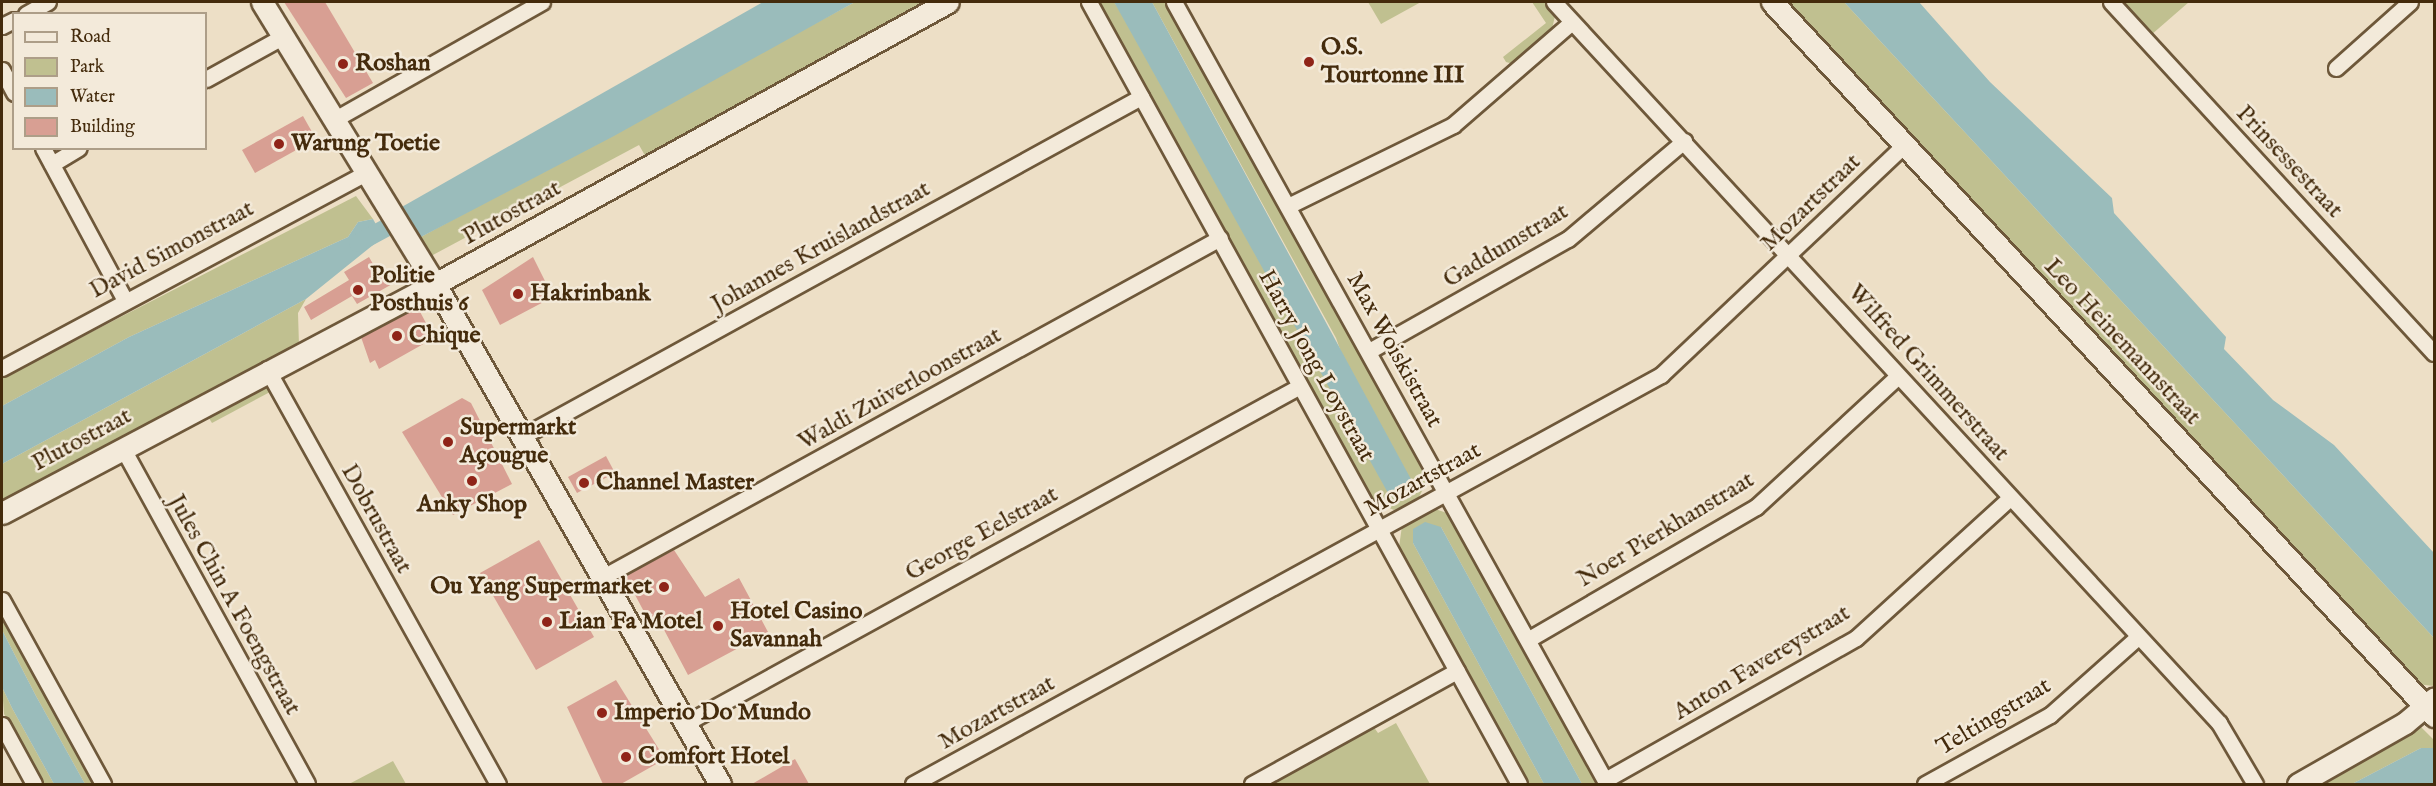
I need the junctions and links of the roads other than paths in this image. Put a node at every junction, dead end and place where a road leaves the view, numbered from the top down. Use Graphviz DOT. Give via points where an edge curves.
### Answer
graph roads {
  1 [pos="48,2"];
  2 [pos="262,2"];
  3 [pos="542,2"];
  4 [pos="948,2"];
  5 [pos="1089,2"];
  6 [pos="1173,2"];
  7 [pos="1554,2"];
  8 [pos="1772,2"];
  9 [pos="2111,2"];
  10 [pos="2410,2"];
  11 [pos="30,12"];
  12 [pos="1572,22"];
  13 [pos="284,36"];
  14 [pos="2337,68"];
  15 [pos="2,70"];
  16 [pos="207,78"];
  17 [pos="12,89"];
  18 [pos="1142,97"];
  19 [pos="336,119"];
  20 [pos="1684,141"];
  21 [pos="1904,145"];
  22 [pos="45,150"];
  23 [pos="76,150"];
  24 [pos="52,164"];
  25 [pos="364,173"];
  26 [pos="1288,206"];
  27 [pos="1220,238"];
  28 [pos="1791,254"];
  29 [pos="435,284"];
  30 [pos="124,300"];
  31 [pos="1369,351"];
  32 [pos="2434,353"];
  33 [pos="2,368"];
  34 [pos="267,369"];
  35 [pos="1898,376"];
  36 [pos="1300,386"];
  37 [pos="523,436"];
  38 [pos="122,447"];
  39 [pos="1447,492"];
  40 [pos="2010,498"];
  41 [pos="2,513"];
  42 [pos="1382,529"];
  43 [pos="602,578"];
  44 [pos="2,600"];
  45 [pos="2138,638"];
  46 [pos="1529,639"];
  47 [pos="1457,671"];
  48 [pos="2431,707"];
  49 [pos="686,723"];
  50 [pos="2,725"];
  51 [pos="1606,782"];
  52 [pos="34,784"];
  53 [pos="103,784"];
  54 [pos="307,784"];
  55 [pos="498,784"];
  56 [pos="720,784"];
  57 [pos="913,784"];
  58 [pos="1252,784"];
  59 [pos="1519,784"];
  60 [pos="1925,784"];
  61 [pos="2255,784"];
  62 [pos="2298,784"];
  1 -- 11 [label="street"];
  2 -- 13 [label="street"];
  3 -- 19 [label="street"];
  4 -- 29 [label="street, Plutostraat"];
  5 -- 18 [label="street, Harry Jong Loystraat"];
  6 -- 26 [label="street, Max Woiskistraat"];
  7 -- 12 [label="street, Wilfred Grimmerstraat"];
  8 -- 21 [label="street, Leo Heinemannstraat"];
  9 -- 32 [label="street, Prinsessestraat"];
  10 -- 14 [label="street"];
  12 -- 20 [label="street, Wilfred Grimmerstraat"];
  12 -- 26 [label="street" via="1453,125"];
  13 -- 16 [label="street"];
  13 -- 19 [label="street"];
  15 -- 17 [label="street"];
  18 -- 27 [label="street, Harry Jong Loystraat"];
  18 -- 37 [label="street, Johannes Kruislandstraat"];
  19 -- 25 [label="street"];
  20 -- 28 [label="street, Wilfred Grimmerstraat"];
  20 -- 31 [label="street, Gaddumstraat" via="1568,239"];
  21 -- 28 [label="street, Mozartstraat"];
  21 -- 48 [label="street, Leo Heinemannstraat"];
  22 -- 24 [label="street"];
  23 -- 24 [label="street"];
  24 -- 30 [label="street"];
  25 -- 29 [label="street"];
  25 -- 30 [label="street, David Simonstraat"];
  26 -- 31 [label="street, Max Woiskistraat"];
  27 -- 36 [label="street, Harry Jong Loystraat"];
  27 -- 43 [label="street, Waldi Zuiverloonstraat"];
  28 -- 35 [label="street, Wilfred Grimmerstraat"];
  28 -- 39 [label="street, Mozartstraat" via="1661,375"];
  29 -- 34 [label="street, Plutostraat"];
  29 -- 37 [label="street"];
  30 -- 33 [label="street, David Simonstraat"];
  31 -- 39 [label="street, Max Woiskistraat"];
  34 -- 38 [label="street, Plutostraat"];
  34 -- 55 [label="street, Dobrustraat"];
  35 -- 40 [label="street, Wilfred Grimmerstraat"];
  35 -- 46 [label="street, Noer Pierkhanstraat" via="1756,507"];
  36 -- 42 [label="street, Harry Jong Loystraat"];
  36 -- 49 [label="street, George Eelstraat"];
  37 -- 43 [label="street"];
  38 -- 41 [label="street, Plutostraat"];
  38 -- 54 [label="street, Jules Chin A Foengstraat"];
  39 -- 42 [label="street, Mozartstraat"];
  39 -- 46 [label="street, Max Woiskistraat"];
  40 -- 45 [label="street, Wilfred Grimmerstraat"];
  40 -- 51 [label="street, Anton Favereystraat" via="1856,638"];
  42 -- 47 [label="street, Harry Jong Loystraat"];
  42 -- 57 [label="street, Mozartstraat"];
  43 -- 49 [label="street"];
  44 -- 53 [label="street"];
  45 -- 60 [label="street, Teltingstraat" via="2050,715"];
  45 -- 61 [label="street, Wilfred Grimmerstraat" via="2219,723"];
  46 -- 51 [label="street, Max Woiskistraat"];
  47 -- 58 [label="street"];
  47 -- 59 [label="street, Harry Jong Loystraat"];
  48 -- 62 [label="street"];
  49 -- 56 [label="street"];
  50 -- 52 [label="street"];
}
